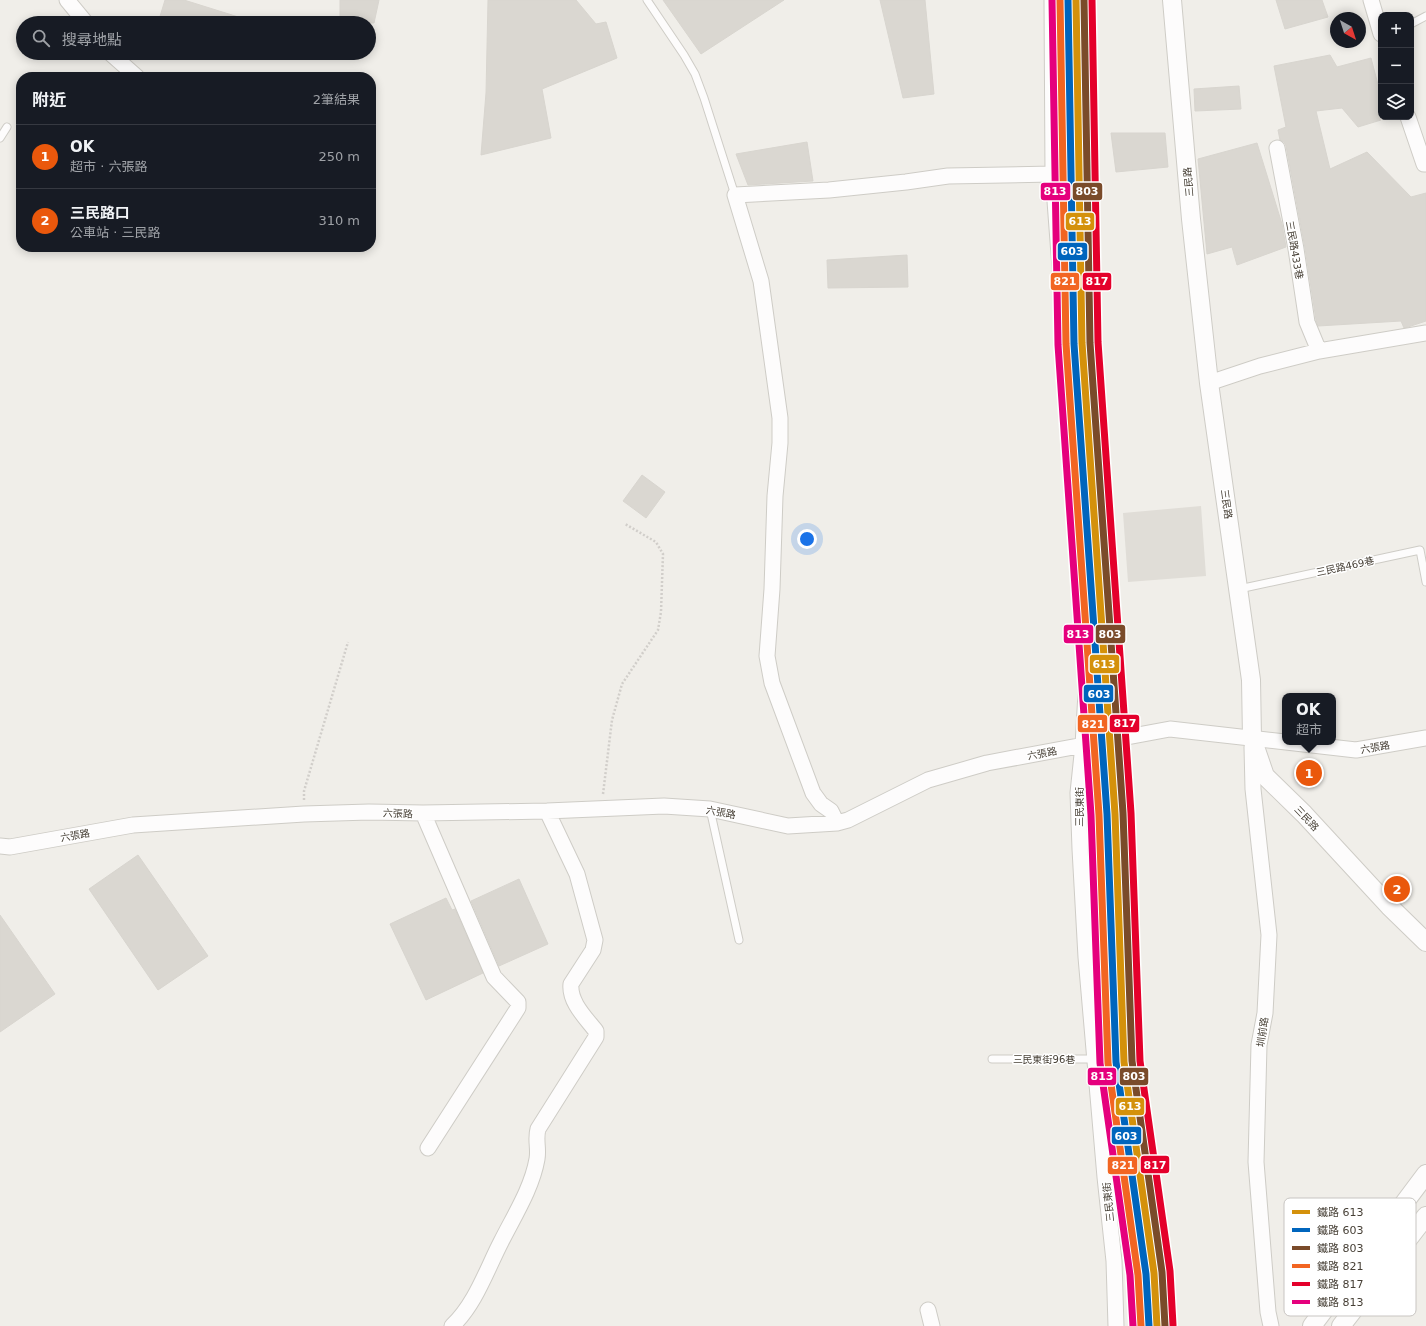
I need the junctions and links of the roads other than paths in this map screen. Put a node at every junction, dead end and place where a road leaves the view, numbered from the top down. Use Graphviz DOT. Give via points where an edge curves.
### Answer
graph roads {
  1 [pos="67,0"];
  2 [pos="647,0"];
  3 [pos="1052,0"];
  4 [pos="1172,0"];
  5 [pos="1371,0"];
  6 [pos="80,16"];
  7 [pos="1426,16"];
  8 [pos="1414,22"];
  9 [pos="1378,24"];
  10 [pos="118,60"];
  11 [pos="131,72"];
  12 [pos="1409,120"];
  13 [pos="7,127"];
  14 [pos="0,138"];
  15 [pos="1277,148"];
  16 [pos="1426,164"];
  17 [pos="1053,174"];
  18 [pos="734,195"];
  19 [pos="1426,333"];
  20 [pos="1318,351"];
  21 [pos="1209,382"];
  22 [pos="1426,582"];
  23 [pos="1238,589"];
  24 [pos="1252,738"];
  25 [pos="1426,738"];
  26 [pos="1282,741"];
  27 [pos="1083,745"];
  28 [pos="1313,745"];
  29 [pos="710,809"];
  30 [pos="547,811"];
  31 [pos="423,814"];
  32 [pos="837,823"];
  33 [pos="0,846"];
  34 [pos="739,940"];
  35 [pos="1426,942"];
  36 [pos="992,1059"];
  37 [pos="1095,1059"];
  38 [pos="428,1148"];
  39 [pos="1426,1174"];
  40 [pos="1408,1198"];
  41 [pos="1426,1216"];
  42 [pos="1416,1229"];
  43 [pos="928,1310"];
  44 [pos="1320,1316"];
  45 [pos="1349,1316"];
  46 [pos="452,1326"];
  47 [pos="932,1326"];
  48 [pos="1116,1326"];
  49 [pos="1271,1326"];
  50 [pos="1312,1326"];
  51 [pos="1341,1326"];
  1 -- 6 [label="street"];
  2 -- 18 [label="lane" via="695,74"];
  3 -- 17 [label="street, 三民東街"];
  4 -- 21 [label="street, 三民路" via="1191,219"];
  5 -- 9 [label="street"];
  7 -- 8 [label="lane"];
  10 -- 11 [label="street"];
  12 -- 16 [label="street"];
  13 -- 14 [label="lane"];
  15 -- 20 [label="street, 三民路433巷" via="1307,322"];
  17 -- 18 [label="street" via="948,176 830,190"];
  17 -- 27 [label="street, 三民東街" via="1082,565 1086,693"];
  18 -- 32 [label="street" via="760,281 780,418 774,496 768,669 813,793 830,811"];
  19 -- 20 [label="street"];
  20 -- 21 [label="street"];
  21 -- 23 [label="street, 三民路"];
  22 -- 23 [label="lane, 三民路469巷" via="1420,550"];
  23 -- 24 [label="street, 三民路" via="1251,680"];
  24 -- 26 [label="street, 六張路"];
  24 -- 27 [label="street, 六張路" via="1170,729"];
  24 -- 35 [label="street, 三民路" via="1265,776"];
  24 -- 49 [label="street, 圳前路" via="1253,789 1269,935 1265,1013 1259,1045 1256,1162"];
  25 -- 28 [label="street, 六張路" via="1356,750"];
  27 -- 32 [label="street, 六張路" via="987,763 928,780"];
  27 -- 37 [label="street, 三民東街" via="1078,793 1080,849"];
  29 -- 30 [label="street, 六張路" via="664,806"];
  29 -- 32 [label="street, 六張路" via="788,826"];
  29 -- 34 [label="lane"];
  30 -- 31 [label="street, 六張路"];
  30 -- 46 [label="street" via="577,874 596,940 593,950 571,984 572,998 596,1032 596,1037 538,1129 537,1157 530,1184 473,1298"];
  31 -- 33 [label="street, 六張路" via="304,814 133,825 10,847"];
  31 -- 38 [label="street" via="494,977 518,1002 518,1008"];
  36 -- 37 [label="lane, 三民東街96巷"];
  37 -- 48 [label="street, 三民東街" via="1114,1261"];
  39 -- 40 [label="street"];
  41 -- 42 [label="street"];
  43 -- 47 [label="street"];
  44 -- 50 [label="street"];
  45 -- 51 [label="street"];
}
